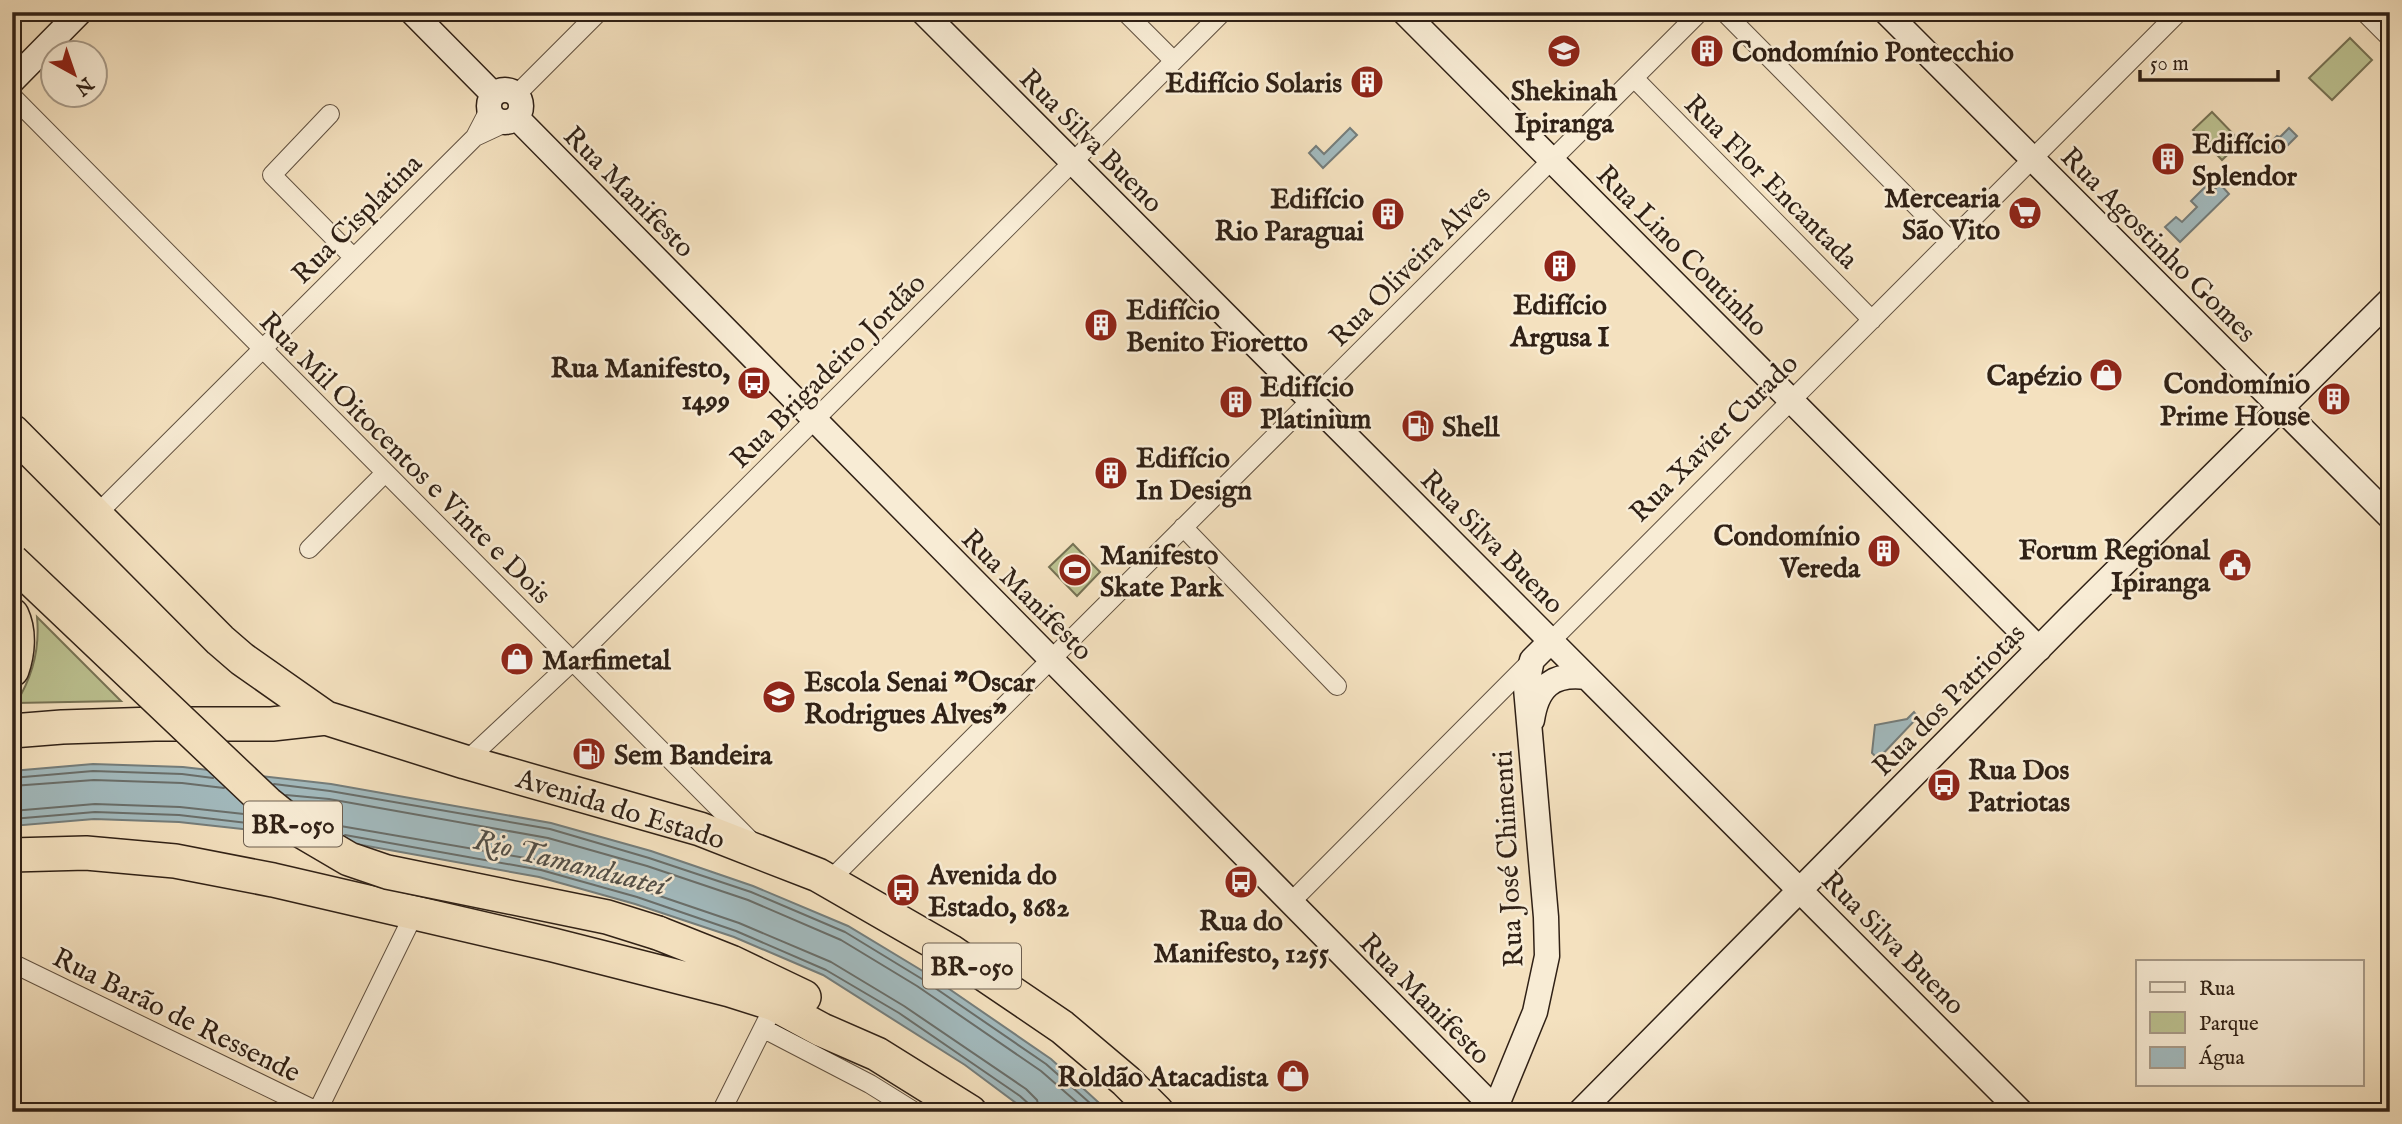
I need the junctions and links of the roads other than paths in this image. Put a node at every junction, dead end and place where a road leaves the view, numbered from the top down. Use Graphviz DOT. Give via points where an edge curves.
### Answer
graph roads {
  1 [pos="80,12"];
  2 [pos="412,12"];
  3 [pos="599,12"];
  4 [pos="923,12"];
  5 [pos="1125,12"];
  6 [pos="1223,12"];
  7 [pos="1404,12"];
  8 [pos="1700,12"];
  9 [pos="1724,12"];
  10 [pos="1886,12"];
  11 [pos="2179,12"];
  12 [pos="2364,12"];
  13 [pos="2390,38"];
  14 [pos="1174,61"];
  15 [pos="1634,78"];
  16 [pos="12,81"];
  17 [pos="12,96"];
  18 [pos="504,108"];
  19 [pos="330,114"];
  20 [pos="2032,159"];
  21 [pos="1551,160"];
  22 [pos="1073,162"];
  23 [pos="1951,241"];
  24 [pos="354,257"];
  25 [pos="2390,300"];
  26 [pos="1872,320"];
  27 [pos="262,349"];
  28 [pos="1311,400"];
  29 [pos="1791,400"];
  30 [pos="2281,408"];
  31 [pos="815,420"];
  32 [pos="12,431"];
  33 [pos="385,473"];
  34 [pos="96,515"];
  35 [pos="2390,517"];
  36 [pos="1183,527"];
  37 [pos="309,549"];
  38 [pos="12,561"];
  39 [pos="12,615"];
  40 [pos="1551,641"];
  41 [pos="2039,649"];
  42 [pos="1051,659"];
  43 [pos="1532,660"];
  44 [pos="572,662"];
  45 [pos="12,670"];
  46 [pos="1586,677"];
  47 [pos="1337,686"];
  48 [pos="326,718"];
  49 [pos="1530,724"];
  50 [pos="12,731"];
  51 [pos="465,762"];
  52 [pos="764,854"];
  53 [pos="12,855"];
  54 [pos="829,881"];
  55 [pos="1800,890"];
  56 [pos="1290,903"];
  57 [pos="414,914"];
  58 [pos="12,963"];
  59 [pos="769,1016"];
  60 [pos="877,1054"];
  61 [pos="1496,1111"];
  62 [pos="318,1112"];
  63 [pos="721,1112"];
  64 [pos="915,1112"];
  65 [pos="970,1112"];
  66 [pos="1157,1112"];
  67 [pos="1580,1112"];
  68 [pos="2021,1112"];
  1 -- 16 [label="main road"];
  2 -- 18 [label="main road, Rua Manifesto"];
  3 -- 18 [label="street, Rua Cisplatina"];
  4 -- 22 [label="main road, Rua Silva Bueno"];
  5 -- 14 [label="street"];
  6 -- 14 [label="street, Rua Brigadeiro Jordão"];
  7 -- 21 [label="main road, Rua Lino Coutinho"];
  8 -- 15 [label="street, Rua Oliveira Alves"];
  9 -- 23 [label="street"];
  10 -- 20 [label="main road, Rua Agostinho Gomes"];
  11 -- 20 [label="street, Rua Xavier Curado"];
  12 -- 13 [label="street"];
  14 -- 22 [label="street, Rua Brigadeiro Jordão"];
  15 -- 21 [label="street, Rua Oliveira Alves"];
  15 -- 26 [label="street, Rua Flor Encantada"];
  17 -- 27 [label="street, Rua Mil Oitocentos e Vinte e Dois"];
  18 -- 24 [label="street, Rua Cisplatina"];
  18 -- 31 [label="main road, Rua Manifesto"];
  19 -- 24 [label="street" via="272,175"];
  20 -- 23 [label="street, Rua Xavier Curado"];
  20 -- 30 [label="main road, Rua Agostinho Gomes"];
  21 -- 28 [label="street, Rua Oliveira Alves"];
  21 -- 29 [label="main road, Rua Lino Coutinho"];
  22 -- 28 [label="main road, Rua Silva Bueno"];
  22 -- 31 [label="street, Rua Brigadeiro Jordão"];
  23 -- 26 [label="street, Rua Xavier Curado"];
  24 -- 27 [label="street, Rua Cisplatina"];
  25 -- 30 [label="main road, Rua dos Patriotas"];
  26 -- 29 [label="street, Rua Xavier Curado"];
  27 -- 33 [label="street, Rua Mil Oitocentos e Vinte e Dois"];
  27 -- 34 [label="street, Rua Cisplatina"];
  28 -- 36 [label="street, Rua Oliveira Alves"];
  28 -- 40 [label="main road, Rua Silva Bueno"];
  29 -- 40 [label="street, Rua Xavier Curado"];
  29 -- 41 [label="main road, Rua Lino Coutinho"];
  30 -- 35 [label="main road, Rua Agostinho Gomes"];
  30 -- 41 [label="main road, Rua dos Patriotas"];
  31 -- 42 [label="main road, Rua Manifesto"];
  31 -- 44 [label="street, Rua Brigadeiro Jordão"];
  32 -- 34 [label="highway, BR-050"];
  33 -- 37 [label="street"];
  33 -- 44 [label="street, Rua Mil Oitocentos e Vinte e Dois"];
  34 -- 48 [label="highway, BR-050" via="242,659"];
  36 -- 42 [label="street, Rua Oliveira Alves"];
  36 -- 47 [label="street"];
  38 -- 60 [label="highway, BR-050, bridge" via="267,803 303,832 349,859 387,872 607,917 658,933 793,990 848,1025"];
  39 -- 45 [label="highway" via="18,653"];
  40 -- 43 [label="main road, Rua Xavier Curado"];
  40 -- 46 [label="main road, Rua Silva Bueno"];
  41 -- 55 [label="main road, Rua dos Patriotas"];
  42 -- 54 [label="street, Rua Oliveira Alves"];
  42 -- 56 [label="main road, Rua Manifesto"];
  43 -- 49 [label="main road, Rua José Chimenti" via="1526,688"];
  43 -- 56 [label="street, Rua Xavier Curado"];
  44 -- 51 [label="street, Rua Brigadeiro Jordão"];
  44 -- 52 [label="street, Rua Mil Oitocentos e Vinte e Dois"];
  46 -- 49 [label="main road, Rua José Chimenti" via="1555,679 1538,695"];
  46 -- 55 [label="main road, Rua Silva Bueno"];
  48 -- 50 [label="highway, Avenida do Estado" via="272,724 62,726"];
  48 -- 51 [label="highway, Avenida do Estado / BR-050"];
  49 -- 61 [label="main road, Rua José Chimenti" via="1546,956 1535,1012"];
  51 -- 52 [label="highway, Avenida do Estado / BR-050" via="700,829"];
  52 -- 54 [label="highway, Avenida do Estado / BR-050"];
  53 -- 57 [label="highway" via="86,853 175,861"];
  54 -- 66 [label="highway, Avenida do Estado / BR-050" via="950,951 1062,1027"];
  55 -- 67 [label="main road, Rua dos Patriotas"];
  55 -- 68 [label="main road, Rua Silva Bueno"];
  56 -- 61 [label="main road, Rua Manifesto"];
  57 -- 59 [label="highway" via="730,990"];
  57 -- 62 [label="street"];
  58 -- 62 [label="street, Rua Barão de Ressende"];
  59 -- 60 [label="highway" via="822,1030"];
  59 -- 63 [label="street"];
  59 -- 64 [label="street"];
  60 -- 65 [label="highway, BR-050"];
}
